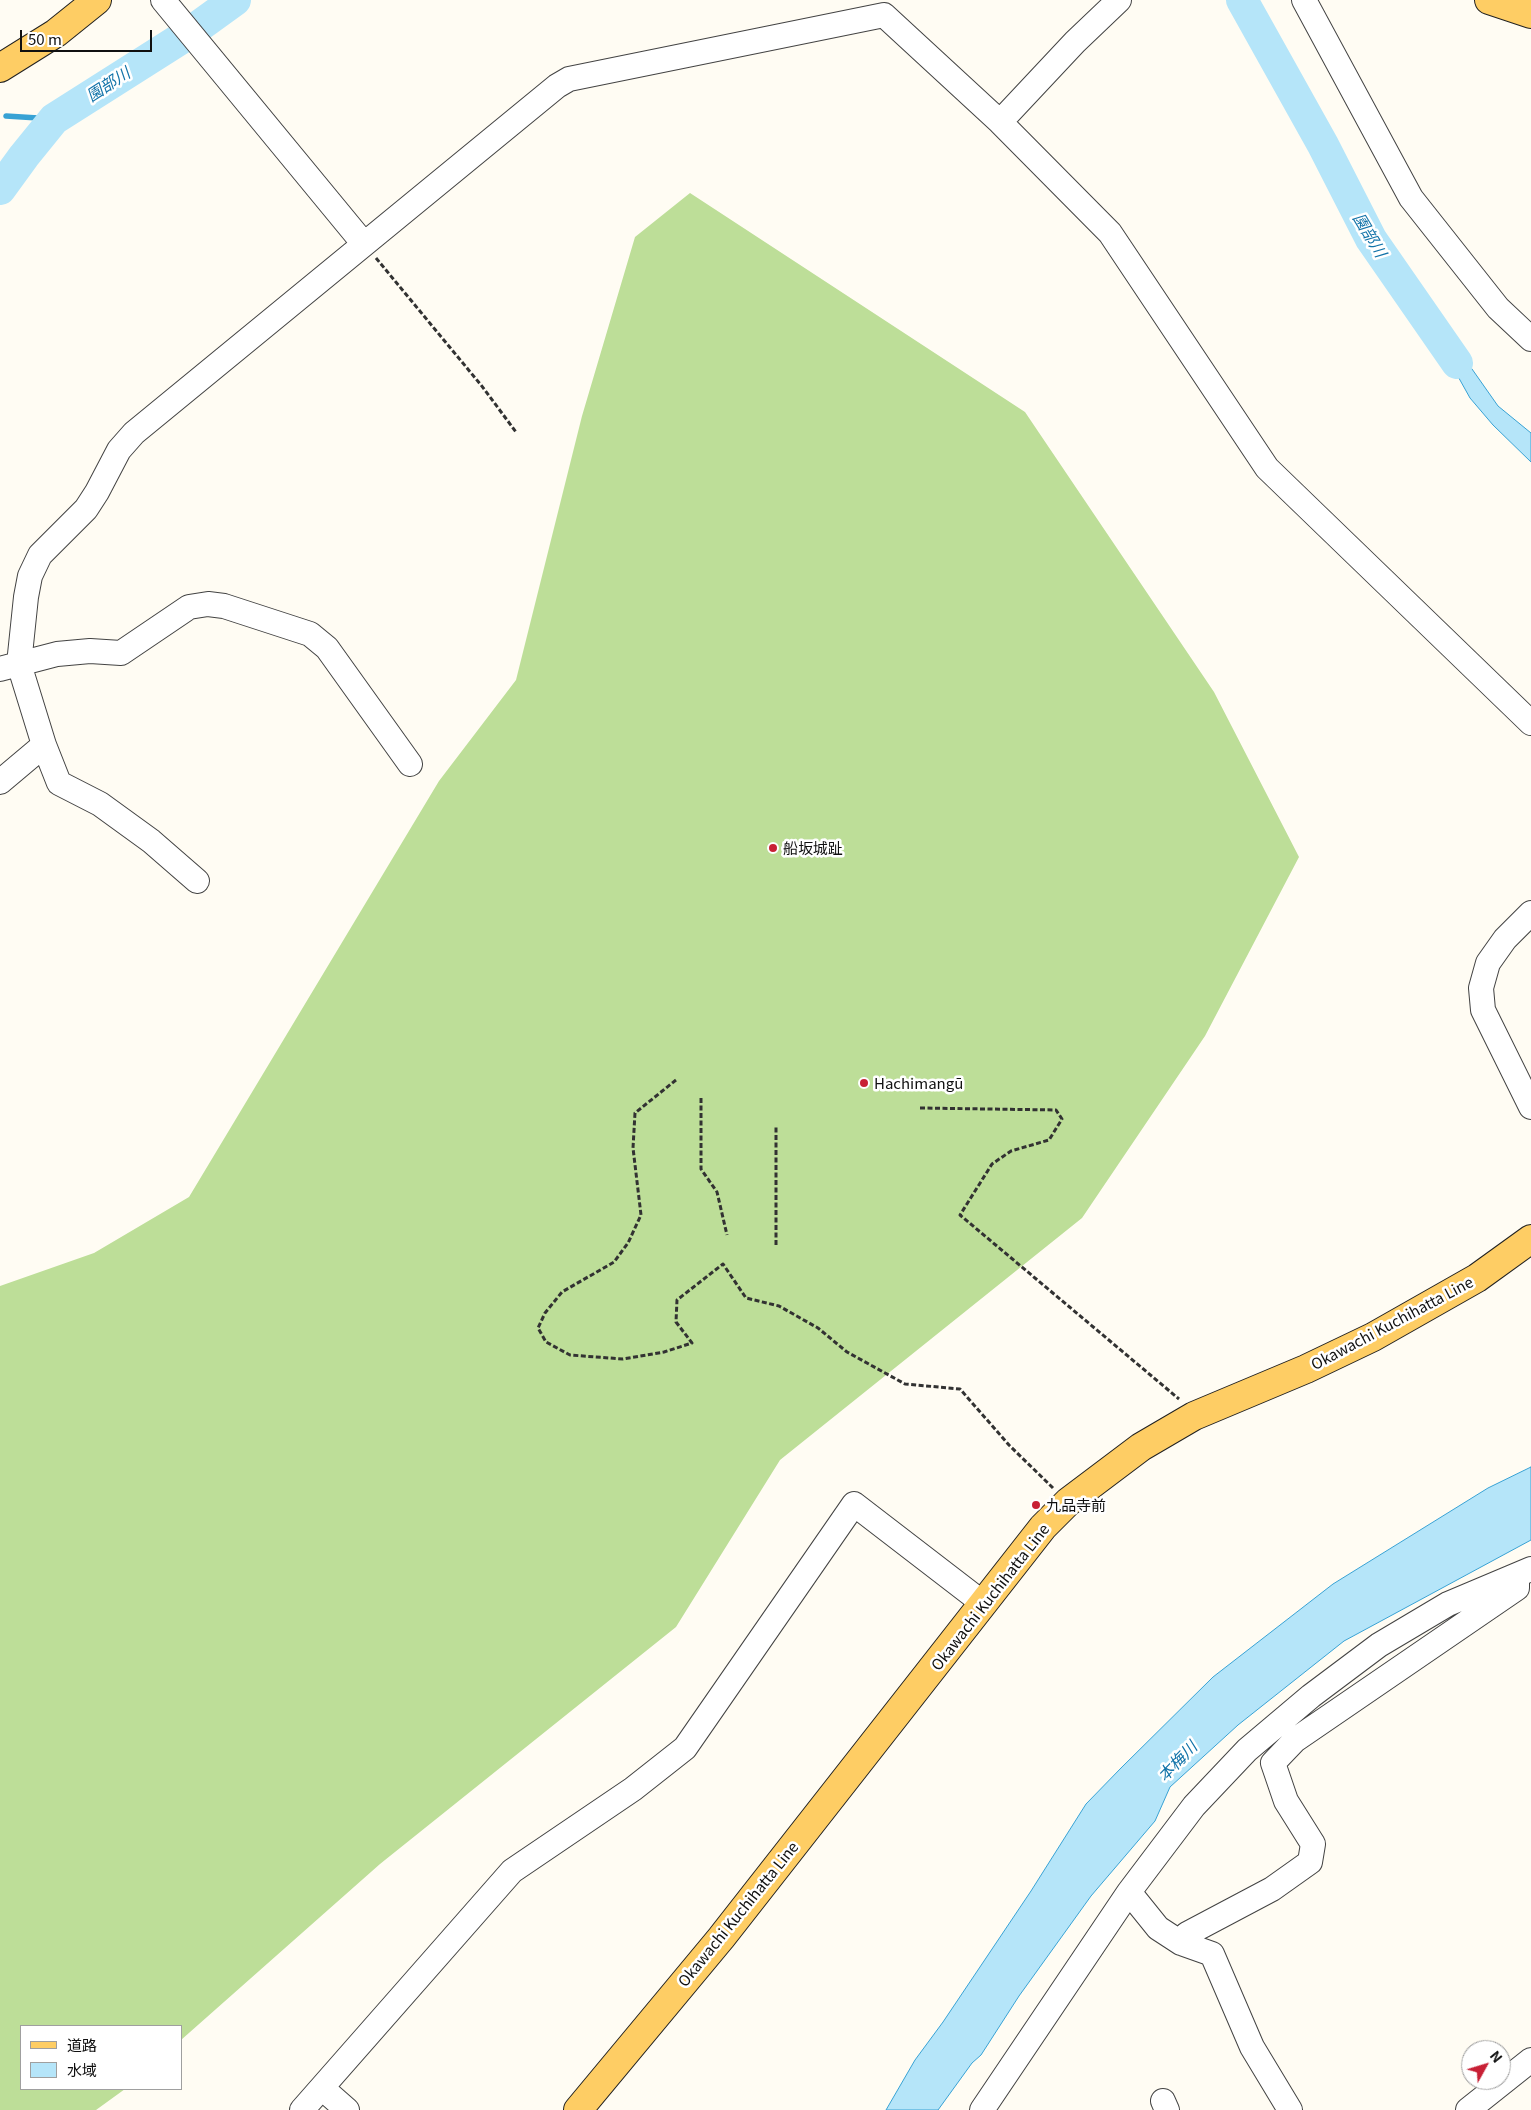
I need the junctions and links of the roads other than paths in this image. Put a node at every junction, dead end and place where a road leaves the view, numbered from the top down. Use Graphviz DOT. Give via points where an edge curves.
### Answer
graph roads {
  1 [pos="96,0"];
  2 [pos="164,0"];
  3 [pos="1119,0"];
  4 [pos="1304,0"];
  5 [pos="1489,0"];
  6 [pos="1531,14"];
  7 [pos="0,68"];
  8 [pos="1000,122"];
  9 [pos="364,244"];
  10 [pos="1531,338"];
  11 [pos="9,666"];
  12 [pos="1531,723"];
  13 [pos="44,745"];
  14 [pos="410,764"];
  15 [pos="0,782"];
  16 [pos="197,881"];
  17 [pos="1531,913"];
  18 [pos="1531,1107"];
  19 [pos="1531,1239"];
  20 [pos="1524,1581"];
  21 [pos="984,1604"];
  22 [pos="1129,1892"];
  23 [pos="1181,1943"];
  24 [pos="1531,2060"];
  25 [pos="322,2088"];
  26 [pos="302,2110"];
  27 [pos="347,2110"];
  28 [pos="578,2110"];
  29 [pos="982,2110"];
  30 [pos="1290,2110"];
  31 [pos="1468,2110"];
  1 -- 7 [label="main road" via="56,33"];
  2 -- 9 [label="street"];
  3 -- 8 [label="street"];
  4 -- 10 [label="street" via="1411,198 1498,308"];
  5 -- 6 [label="main road"];
  8 -- 9 [label="street" via="884,15 569,79"];
  8 -- 12 [label="street" via="1110,233 1267,468"];
  9 -- 11 [label="street" via="134,433 118,450 90,503 40,555 30,576"];
  11 -- 13 [label="street"];
  11 -- 14 [label="street" via="57,654 121,653 189,607 224,606 310,634 321,643"];
  13 -- 15 [label="street"];
  13 -- 16 [label="street" via="59,783 100,804 151,841"];
  17 -- 18 [label="street" via="1504,939 1488,963 1480,988 1483,1010"];
  19 -- 21 [label="main road, Okawachi Kuchihatta Line" via="1477,1278 1373,1337 1194,1416 1141,1447 1068,1502 1043,1527"];
  20 -- 22 [label="street" via="1448,1604 1379,1645 1311,1696 1247,1750 1194,1806"];
  20 -- 23 [label="street" via="1295,1740 1274,1762 1286,1801 1313,1844 1310,1862 1272,1889 1188,1934"];
  21 -- 25 [label="street" via="854,1504 685,1748 633,1789 512,1871"];
  21 -- 28 [label="main road, Okawachi Kuchihatta Line" via="721,1938"];
  22 -- 23 [label="street" via="1158,1928"];
  22 -- 29 [label="street"];
  23 -- 30 [label="street" via="1212,1954 1252,2047"];
  24 -- 31 [label="street"];
  25 -- 26 [label="street"];
  25 -- 27 [label="street"];
}
